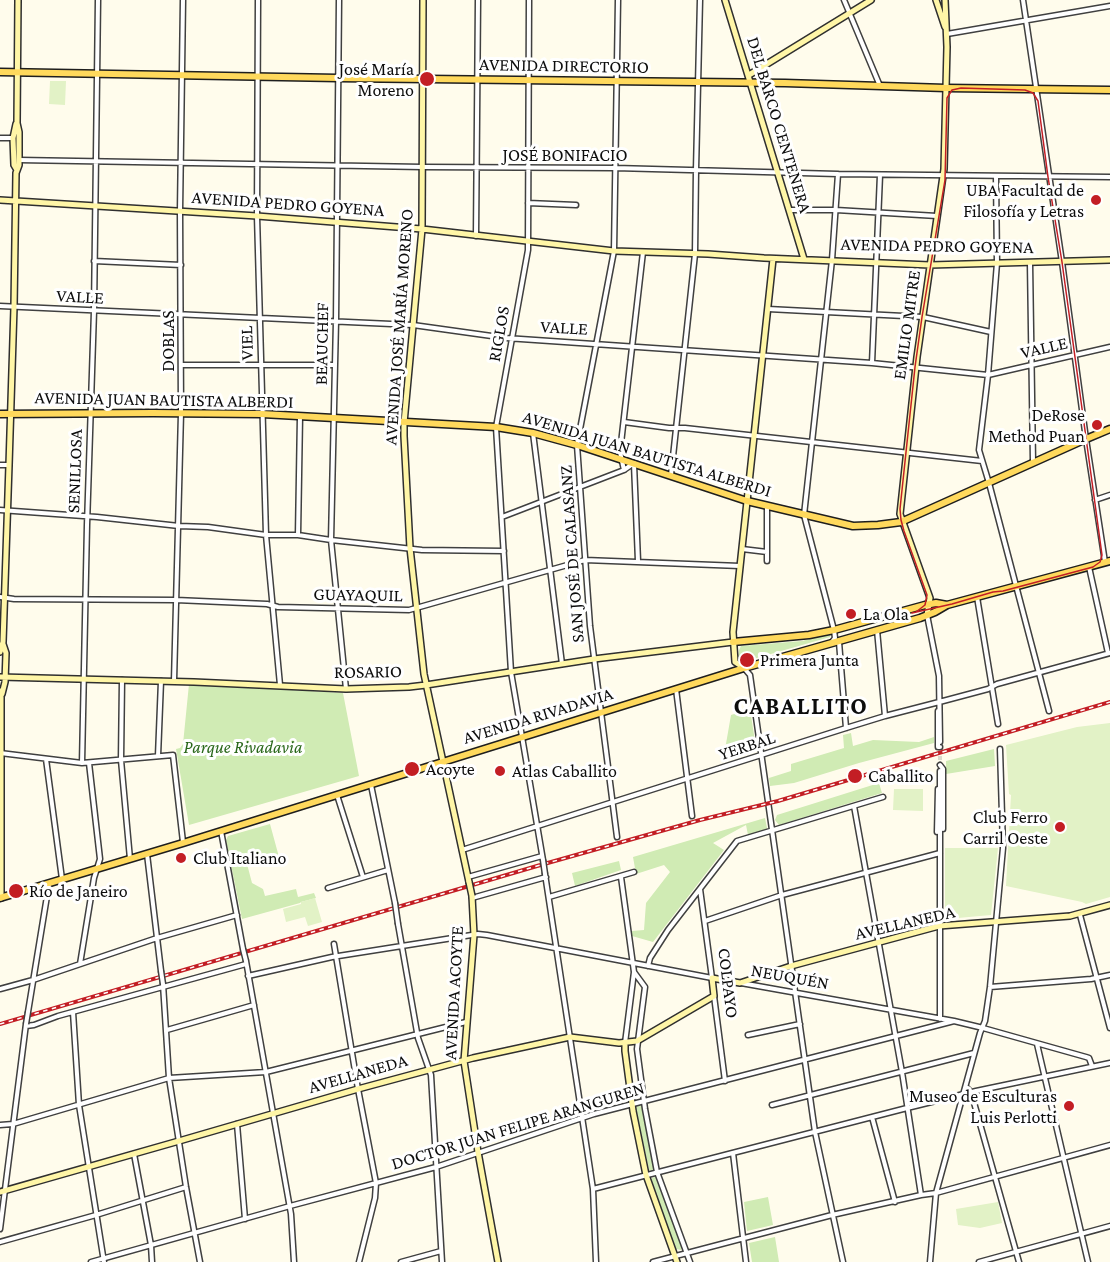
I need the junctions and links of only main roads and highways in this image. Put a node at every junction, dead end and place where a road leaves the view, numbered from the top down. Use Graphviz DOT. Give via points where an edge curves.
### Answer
graph roads {
  1 [pos="18,0"];
  2 [pos="423,0"];
  3 [pos="725,0"];
  4 [pos="871,0"];
  5 [pos="936,0"];
  6 [pos="945,0"];
  7 [pos="947,34"];
  8 [pos="0,72"];
  9 [pos="17,72"];
  10 [pos="749,75"];
  11 [pos="423,79"];
  12 [pos="751,84"];
  13 [pos="946,88"];
  14 [pos="1110,90"];
  15 [pos="16,123"];
  16 [pos="13,140"];
  17 [pos="19,160"];
  18 [pos="17,170"];
  19 [pos="0,200"];
  20 [pos="16,202"];
  21 [pos="422,229"];
  22 [pos="773,258"];
  23 [pos="804,259"];
  24 [pos="1110,260"];
  25 [pos="931,265"];
  26 [pos="0,414"];
  27 [pos="11,414"];
  28 [pos="404,423"];
  29 [pos="1110,429"];
  30 [pos="747,501"];
  31 [pos="902,522"];
  32 [pos="1108,562"];
  33 [pos="2,597"];
  34 [pos="929,604"];
  35 [pos="947,605"];
  36 [pos="927,615"];
  37 [pos="3,642"];
  38 [pos="733,642"];
  39 [pos="0,652"];
  40 [pos="744,668"];
  41 [pos="2,677"];
  42 [pos="426,685"];
  43 [pos="1,694"];
  44 [pos="1,753"];
  45 [pos="443,762"];
  46 [pos="0,886"];
  47 [pos="1,898"];
  48 [pos="1110,905"];
  49 [pos="712,978"];
  50 [pos="740,983"];
  51 [pos="714,996"];
  52 [pos="625,1043"];
  53 [pos="464,1061"];
  54 [pos="3,1191"];
  55 [pos="676,1259"];
  56 [pos="498,1262"];
  1 -- 9 [label="main road"];
  2 -- 11 [label="main road, AVENIDA JOSÉ MARÍA MORENO"];
  3 -- 10 [label="main road, DEL BARCO CENTENERA"];
  4 -- 10 [label="main road"];
  5 -- 7 [label="main road, EMILIO MITRE"];
  6 -- 7 [label="main road, EMILIO MITRE"];
  7 -- 13 [label="main road, EMILIO MITRE"];
  8 -- 9 [label="main road, AVENIDA DIRECTORIO"];
  9 -- 11 [label="main road, AVENIDA DIRECTORIO"];
  9 -- 15 [label="main road"];
  10 -- 12 [label="main road, DEL BARCO CENTENERA"];
  11 -- 12 [label="main road, AVENIDA DIRECTORIO"];
  11 -- 21 [label="main road, AVENIDA JOSÉ MARÍA MORENO"];
  12 -- 13 [label="main road, AVENIDA DIRECTORIO"];
  12 -- 23 [label="main road, DEL BARCO CENTENERA"];
  13 -- 14 [label="main road, AVENIDA DIRECTORIO"];
  13 -- 25 [label="main road, EMILIO MITRE" via="944,176"];
  15 -- 16 [label="main road"];
  15 -- 17 [label="main road"];
  16 -- 17 [label="main road"];
  16 -- 18 [label="main road"];
  17 -- 18 [label="main road"];
  18 -- 20 [label="main road"];
  19 -- 20 [label="main road, AVENIDA PEDRO GOYENA"];
  20 -- 21 [label="main road, AVENIDA PEDRO GOYENA"];
  20 -- 27 [label="main road"];
  21 -- 22 [label="main road, AVENIDA PEDRO GOYENA" via="614,251"];
  21 -- 28 [label="main road, AVENIDA JOSÉ MARÍA MORENO"];
  22 -- 23 [label="main road, AVENIDA PEDRO GOYENA"];
  22 -- 30 [label="main road"];
  23 -- 25 [label="main road, AVENIDA PEDRO GOYENA"];
  24 -- 25 [label="main road, AVENIDA PEDRO GOYENA"];
  25 -- 31 [label="main road, EMILIO MITRE" via="915,367"];
  26 -- 27 [label="main road, AVENIDA JUAN BAUTISTA ALBERDI"];
  27 -- 28 [label="main road, AVENIDA JUAN BAUTISTA ALBERDI" via="262,414"];
  27 -- 33 [label="main road"];
  28 -- 30 [label="main road, AVENIDA JUAN BAUTISTA ALBERDI" via="496,427 533,433"];
  28 -- 42 [label="main road, AVENIDA JOSÉ MARÍA MORENO" via="410,548"];
  29 -- 31 [label="main road, AVENIDA JUAN BAUTISTA ALBERDI"];
  30 -- 31 [label="main road, AVENIDA JUAN BAUTISTA ALBERDI" via="853,526"];
  30 -- 38 [label="main road"];
  31 -- 34 [label="main road, EMILIO MITRE"];
  32 -- 35 [label="main road, AVENIDA RIVADAVIA"];
  33 -- 37 [label="main road"];
  34 -- 35 [label="main road, AVENIDA RIVADAVIA"];
  34 -- 36 [label="main road, EMILIO MITRE"];
  34 -- 38 [label="main road, AVENIDA RIVADAVIA" via="834,630"];
  35 -- 36 [label="main road, AVENIDA RIVADAVIA"];
  36 -- 40 [label="main road, AVENIDA RIVADAVIA"];
  37 -- 39 [label="main road"];
  37 -- 41 [label="main road" via="6,653"];
  38 -- 40 [label="main road" via="735,662"];
  38 -- 42 [label="main road, ROSARIO"];
  40 -- 45 [label="main road, AVENIDA RIVADAVIA"];
  41 -- 42 [label="main road, ROSARIO" via="346,689"];
  41 -- 43 [label="main road"];
  42 -- 45 [label="main road, AVENIDA JOSÉ MARÍA MORENO"];
  43 -- 44 [label="main road"];
  44 -- 46 [label="main road"];
  45 -- 47 [label="main road, AVENIDA RIVADAVIA"];
  45 -- 53 [label="main road, AVENIDA ACOYTE, bridge" via="472,897 474,935"];
  46 -- 47 [label="main road"];
  48 -- 50 [label="main road, AVELLANEDA" via="1080,915 939,926"];
  49 -- 50 [label="main road, NEUQUÉN"];
  49 -- 51 [label="main road, COLPAYO"];
  51 -- 52 [label="main road, AVELLANEDA" via="637,1041"];
  52 -- 53 [label="main road, AVELLANEDA" via="570,1037"];
  52 -- 55 [label="main road" via="646,1175"];
  53 -- 54 [label="main road, AVELLANEDA"];
  53 -- 56 [label="main road, AVENIDA ACOYTE"];
}
